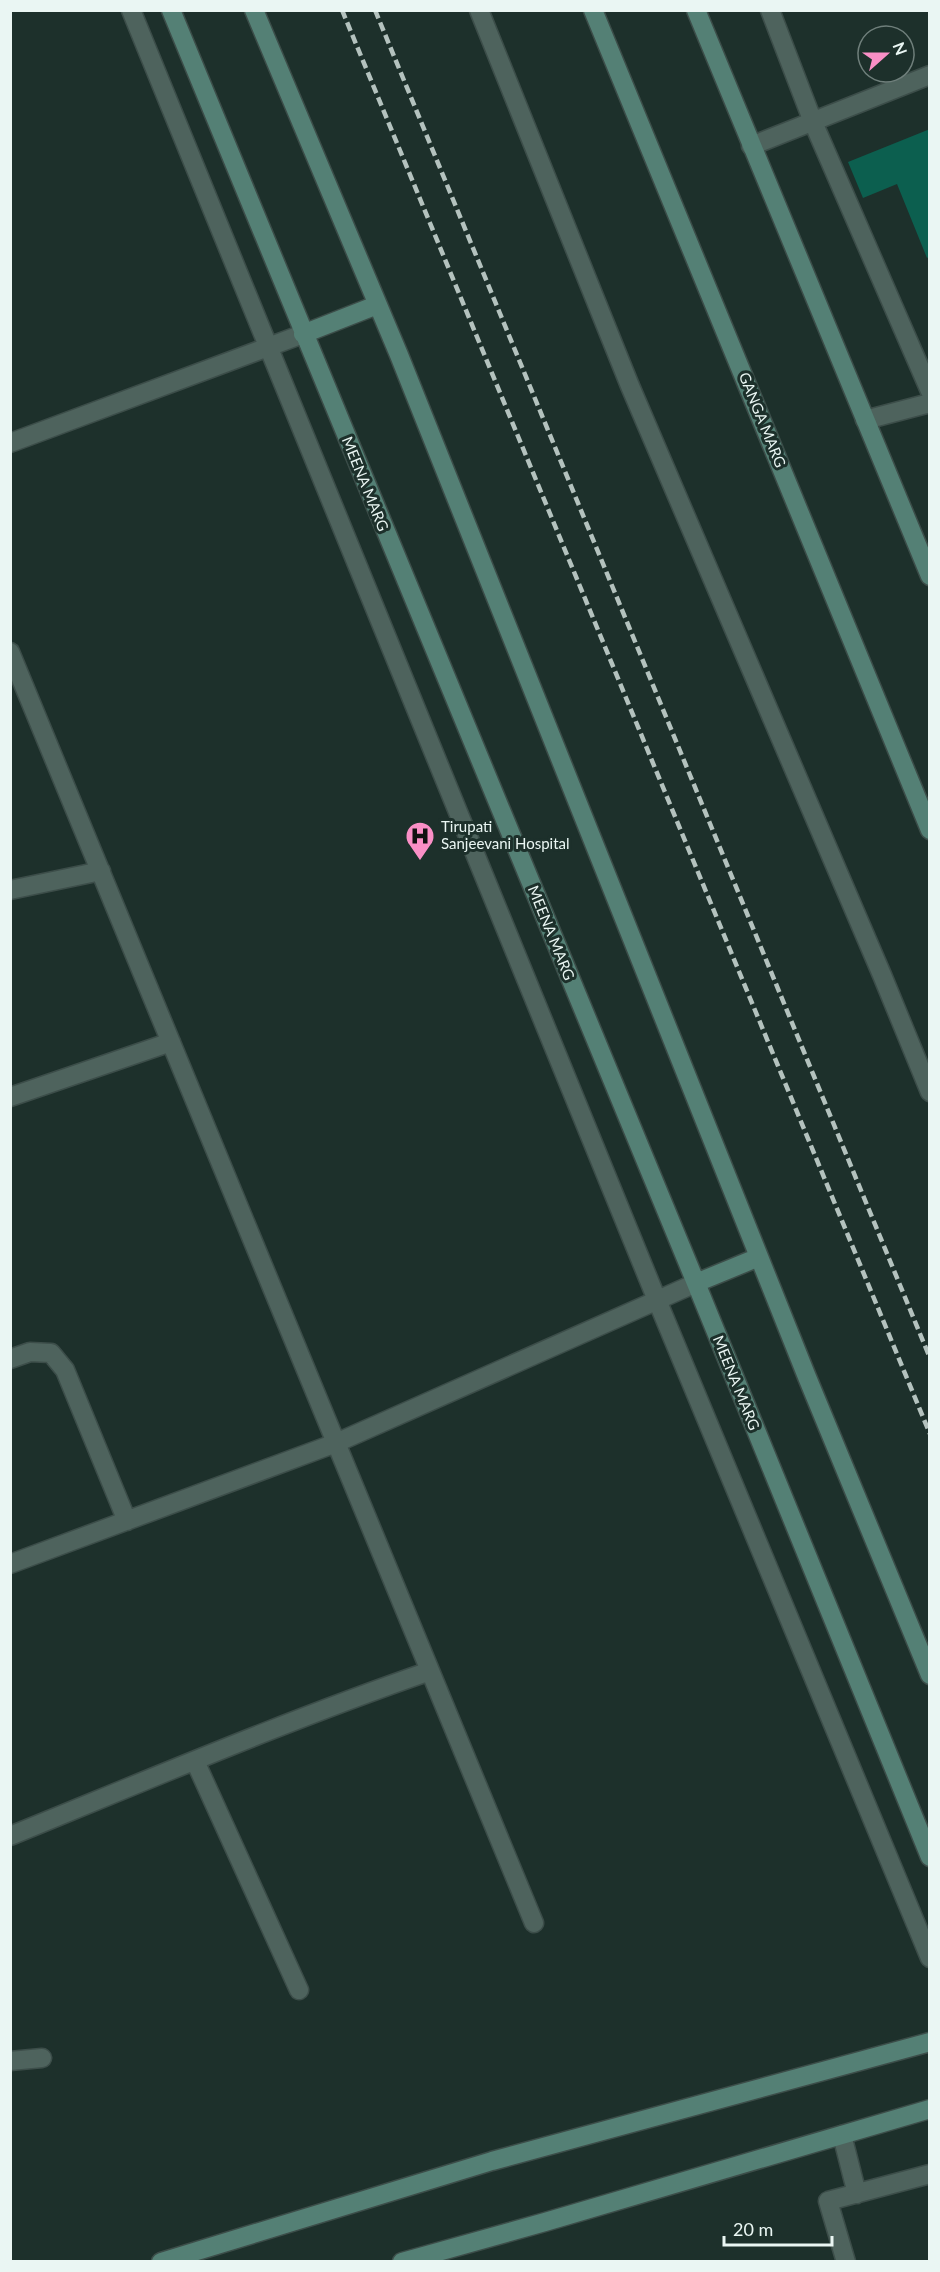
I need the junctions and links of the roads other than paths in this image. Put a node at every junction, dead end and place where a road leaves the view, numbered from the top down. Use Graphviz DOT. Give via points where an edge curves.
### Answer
graph roads {
  1 [pos="131,10"];
  2 [pos="171,10"];
  3 [pos="254,10"];
  4 [pos="479,10"];
  5 [pos="593,10"];
  6 [pos="696,10"];
  7 [pos="770,10"];
  8 [pos="930,75"];
  9 [pos="813,122"];
  10 [pos="752,146"];
  11 [pos="377,305"];
  12 [pos="303,334"];
  13 [pos="269,347"];
  14 [pos="930,390"];
  15 [pos="930,403"];
  16 [pos="865,420"];
  17 [pos="10,443"];
  18 [pos="930,576"];
  19 [pos="10,652"];
  20 [pos="930,830"];
  21 [pos="101,871"];
  22 [pos="10,890"];
  23 [pos="171,1042"];
  24 [pos="930,1092"];
  25 [pos="10,1098"];
  26 [pos="759,1257"];
  27 [pos="696,1283"];
  28 [pos="657,1300"];
  29 [pos="10,1359"];
  30 [pos="336,1443"];
  31 [pos="126,1521"];
  32 [pos="10,1564"];
  33 [pos="430,1671"];
  34 [pos="930,1675"];
  35 [pos="195,1761"];
  36 [pos="10,1836"];
  37 [pos="930,1857"];
  38 [pos="534,1923"];
  39 [pos="930,1958"];
  40 [pos="299,1990"];
  41 [pos="930,2042"];
  42 [pos="42,2058"];
  43 [pos="10,2061"];
  44 [pos="930,2109"];
  45 [pos="842,2135"];
  46 [pos="930,2174"];
  47 [pos="857,2194"];
  48 [pos="161,2262"];
  49 [pos="402,2262"];
  50 [pos="846,2262"];
  1 -- 13 [label="street"];
  2 -- 12 [label="street, MEENA MARG"];
  3 -- 11 [label="street"];
  4 -- 24 [label="street" via="630,386"];
  5 -- 20 [label="street, GANGA MARG"];
  6 -- 10 [label="street"];
  7 -- 9 [label="street"];
  8 -- 9 [label="street"];
  9 -- 10 [label="street"];
  9 -- 14 [label="street"];
  10 -- 16 [label="street"];
  11 -- 12 [label="street"];
  11 -- 26 [label="street"];
  12 -- 13 [label="street"];
  12 -- 27 [label="street, MEENA MARG"];
  13 -- 17 [label="street"];
  13 -- 28 [label="street"];
  15 -- 16 [label="street"];
  16 -- 18 [label="street"];
  19 -- 21 [label="street"];
  21 -- 22 [label="street"];
  21 -- 23 [label="street"];
  23 -- 25 [label="street"];
  23 -- 30 [label="street"];
  26 -- 27 [label="street"];
  26 -- 34 [label="street"];
  27 -- 28 [label="street"];
  27 -- 37 [label="street, MEENA MARG"];
  28 -- 30 [label="street"];
  28 -- 39 [label="street"];
  29 -- 31 [label="street" via="30,1352 51,1353 65,1370"];
  30 -- 31 [label="street"];
  30 -- 33 [label="street"];
  31 -- 32 [label="street"];
  33 -- 35 [label="street"];
  33 -- 38 [label="street"];
  35 -- 36 [label="street"];
  35 -- 40 [label="street"];
  41 -- 48 [label="street" via="492,2161"];
  42 -- 43 [label="street"];
  44 -- 45 [label="street"];
  45 -- 47 [label="street"];
  45 -- 49 [label="street"];
  46 -- 47 [label="street"];
  47 -- 50 [label="street" via="828,2201"];
}
